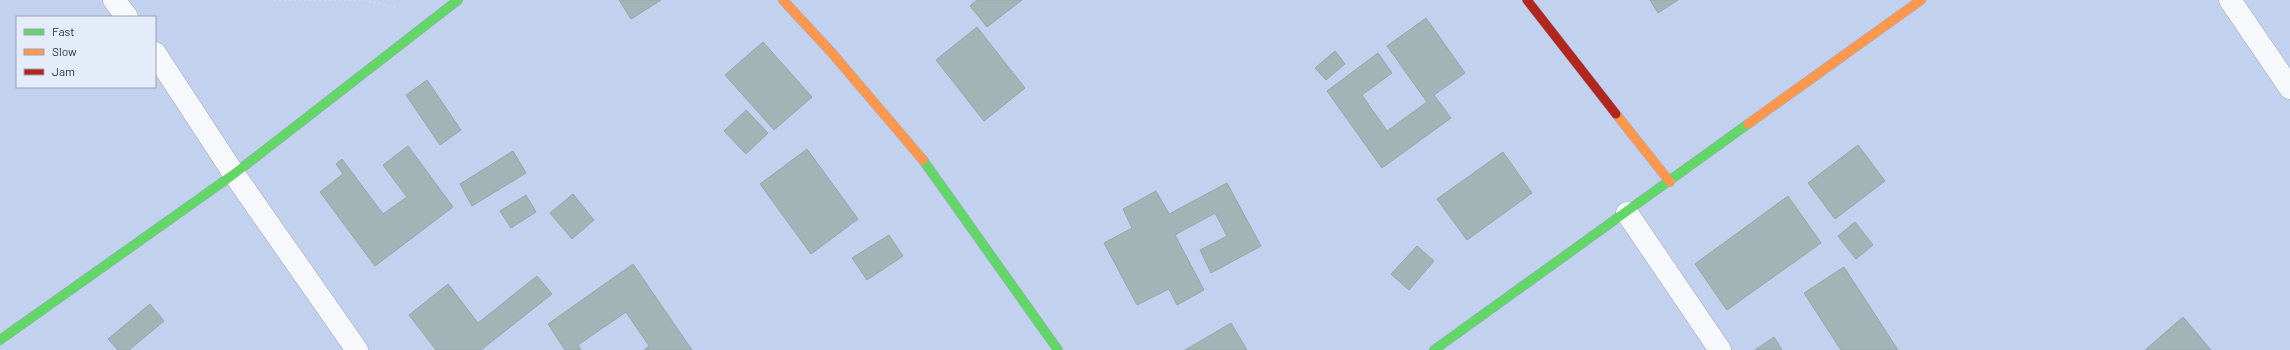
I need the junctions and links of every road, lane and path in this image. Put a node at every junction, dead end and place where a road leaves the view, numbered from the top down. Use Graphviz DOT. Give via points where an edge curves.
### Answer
graph roads {
  1 [pos="114,0"];
  2 [pos="274,0"];
  3 [pos="458,0"];
  4 [pos="783,0"];
  5 [pos="1527,0"];
  6 [pos="1921,0"];
  7 [pos="2230,0"];
  8 [pos="126,16"];
  9 [pos="435,17"];
  10 [pos="156,56"];
  11 [pos="2290,88"];
  12 [pos="234,174"];
  13 [pos="1670,182"];
  14 [pos="1627,213"];
  15 [pos="0,340"];
  16 [pos="357,350"];
  17 [pos="1058,350"];
  18 [pos="1434,350"];
  19 [pos="1720,350"];
  1 -- 8 [label="street"];
  2 -- 9 [label="path" via="365,0"];
  3 -- 9 [label="street"];
  4 -- 17 [label="street" via="924,161"];
  5 -- 13 [label="street"];
  6 -- 13 [label="street"];
  7 -- 11 [label="street"];
  9 -- 12 [label="street"];
  10 -- 12 [label="street"];
  12 -- 15 [label="street"];
  12 -- 16 [label="street"];
  13 -- 14 [label="street"];
  14 -- 18 [label="street"];
  14 -- 19 [label="street"];
}
